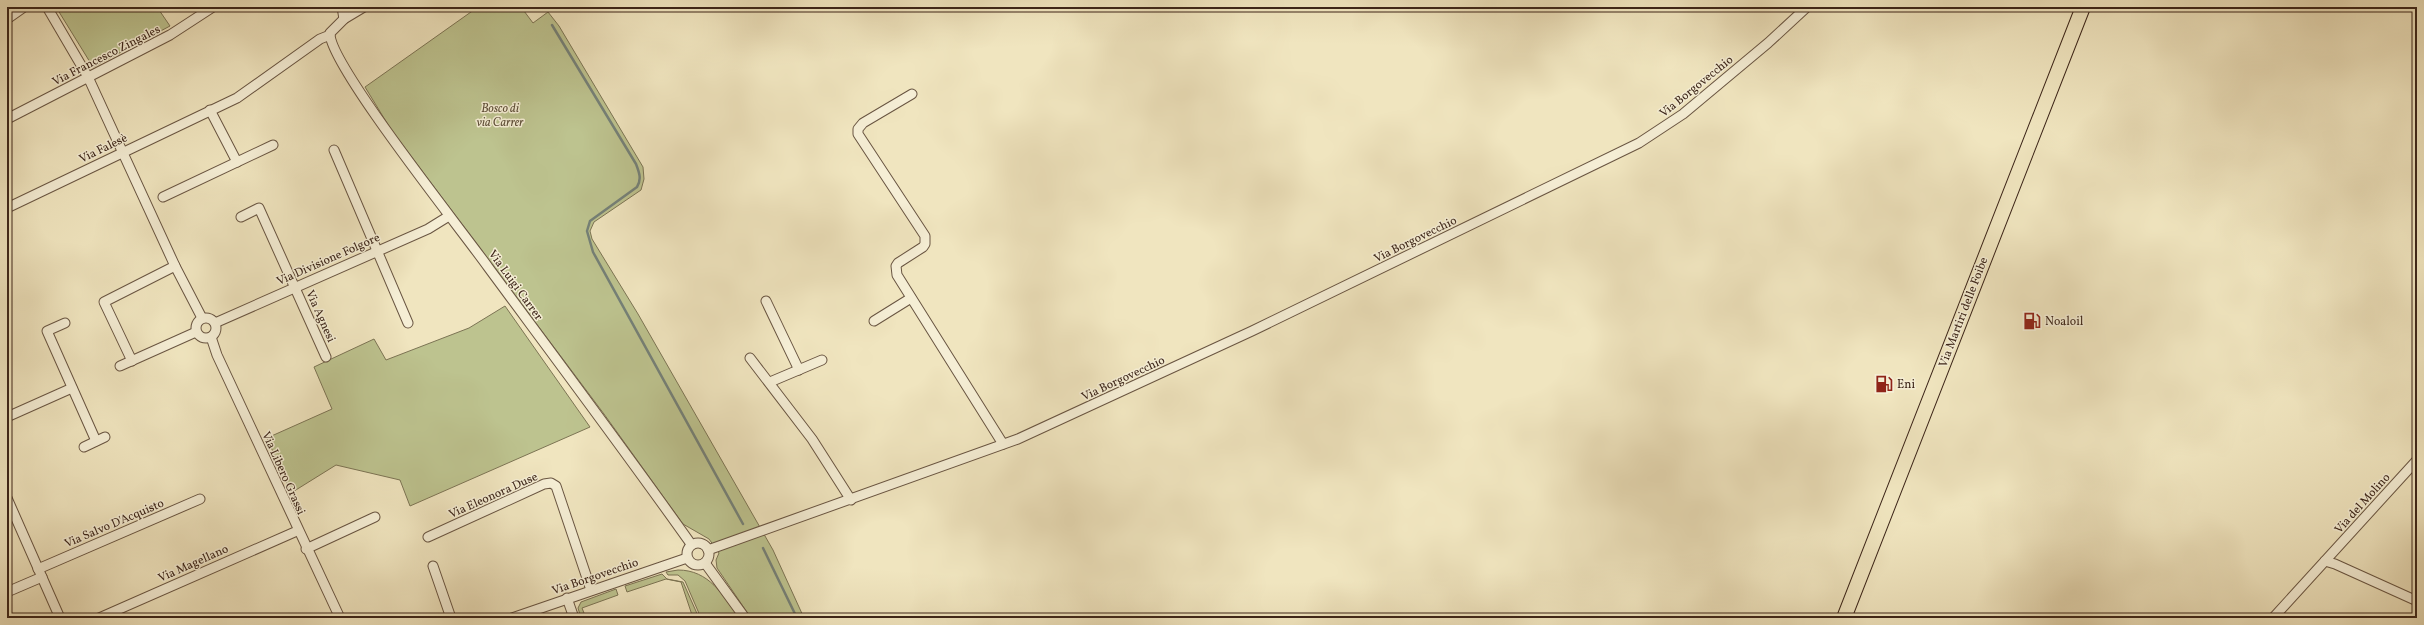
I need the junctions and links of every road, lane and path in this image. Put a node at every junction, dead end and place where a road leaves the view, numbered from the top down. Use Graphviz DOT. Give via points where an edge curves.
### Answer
graph roads {
  1 [pos="24,7"];
  2 [pos="48,7"];
  3 [pos="213,7"];
  4 [pos="342,7"];
  5 [pos="364,7"];
  6 [pos="1807,7"];
  7 [pos="2083,7"];
  8 [pos="7,19"];
  9 [pos="344,19"];
  10 [pos="330,35"];
  11 [pos="88,77"];
  12 [pos="912,94"];
  13 [pos="210,110"];
  14 [pos="7,120"];
  15 [pos="273,145"];
  16 [pos="334,150"];
  17 [pos="122,152"];
  18 [pos="237,162"];
  19 [pos="163,197"];
  20 [pos="7,208"];
  21 [pos="450,216"];
  22 [pos="241,217"];
  23 [pos="378,250"];
  24 [pos="175,266"];
  25 [pos="294,286"];
  26 [pos="911,298"];
  27 [pos="766,301"];
  28 [pos="202,318"];
  29 [pos="874,321"];
  30 [pos="66,323"];
  31 [pos="215,323"];
  32 [pos="408,323"];
  33 [pos="196,332"];
  34 [pos="211,337"];
  35 [pos="326,357"];
  36 [pos="750,358"];
  37 [pos="822,360"];
  38 [pos="132,361"];
  39 [pos="120,366"];
  40 [pos="799,370"];
  41 [pos="770,382"];
  42 [pos="72,388"];
  43 [pos="7,417"];
  44 [pos="105,437"];
  45 [pos="96,441"];
  46 [pos="1003,444"];
  47 [pos="84,447"];
  48 [pos="2417,460"];
  49 [pos="200,499"];
  50 [pos="851,500"];
  51 [pos="8,502"];
  52 [pos="375,517"];
  53 [pos="297,531"];
  54 [pos="428,537"];
  55 [pos="691,544"];
  56 [pos="306,549"];
  57 [pos="708,550"];
  58 [pos="687,558"];
  59 [pos="2325,561"];
  60 [pos="705,563"];
  61 [pos="433,566"];
  62 [pos="40,573"];
  63 [pos="591,590"];
  64 [pos="7,592"];
  65 [pos="567,598"];
  66 [pos="2417,601"];
  67 [pos="60,618"];
  68 [pos="99,618"];
  69 [pos="340,618"];
  70 [pos="451,618"];
  71 [pos="512,618"];
  72 [pos="574,618"];
  73 [pos="745,618"];
  74 [pos="1844,618"];
  75 [pos="2273,618"];
  1 -- 8 [label="street"];
  2 -- 11 [label="street"];
  3 -- 11 [label="street, Via Francesco Zingales" via="181,29"];
  4 -- 9 [label="street"];
  5 -- 9 [label="street, Via Falesè"];
  6 -- 46 [label="street, Via Borgovecchio" via="1683,114 1639,143 1252,331"];
  7 -- 74 [label="highway, Via Martiri delle Foibe"];
  9 -- 10 [label="street, Via Falesè" via="331,30"];
  10 -- 13 [label="street, Via Falesè" via="320,39 237,98"];
  10 -- 21 [label="street, Via Luigi Carrer" via="333,46 375,114"];
  11 -- 14 [label="street, Via Francesco Zingales"];
  11 -- 17 [label="street"];
  12 -- 26 [label="street" via="863,123 858,130 858,134 925,236 923,247 896,266 897,275"];
  13 -- 17 [label="street, Via Falesè"];
  13 -- 18 [label="street"];
  15 -- 18 [label="street"];
  16 -- 23 [label="street"];
  17 -- 20 [label="street, Via Falesè"];
  17 -- 24 [label="street"];
  18 -- 19 [label="street"];
  21 -- 23 [label="street, Via Divisione Folgore" via="428,229"];
  21 -- 55 [label="street, Via Luigi Carrer"];
  22 -- 25 [label="street, Via Agnesi" via="259,208"];
  23 -- 25 [label="street, Via Divisione Folgore"];
  23 -- 32 [label="street"];
  24 -- 28 [label="street"];
  24 -- 38 [label="street" via="104,302"];
  25 -- 31 [label="street, Via Divisione Folgore"];
  25 -- 35 [label="street, Via Agnesi"];
  26 -- 29 [label="street"];
  26 -- 46 [label="street"];
  27 -- 40 [label="street"];
  28 -- 31 [label="street" via="209,317"];
  28 -- 33 [label="street" via="196,322"];
  30 -- 42 [label="street" via="47,331"];
  31 -- 34 [label="street" via="216,330"];
  33 -- 34 [label="street" via="201,337"];
  33 -- 38 [label="street"];
  34 -- 53 [label="street, Via Libero Grassi"];
  36 -- 41 [label="street"];
  37 -- 40 [label="street"];
  38 -- 39 [label="street"];
  40 -- 41 [label="street"];
  41 -- 50 [label="street" via="812,439"];
  42 -- 43 [label="street"];
  42 -- 45 [label="street"];
  44 -- 45 [label="street"];
  45 -- 47 [label="street"];
  46 -- 50 [label="street, Via Borgovecchio"];
  48 -- 59 [label="street, Via del Molino"];
  49 -- 62 [label="street, Via Salvo D'Acquisto"];
  50 -- 57 [label="street, Via Borgovecchio"];
  51 -- 62 [label="street"];
  52 -- 56 [label="street"];
  53 -- 56 [label="street, Via Libero Grassi"];
  53 -- 68 [label="street, Via Magellano"];
  54 -- 63 [label="street, Via Eleonora Duse" via="551,483 556,486"];
  55 -- 57 [label="street" via="700,543"];
  55 -- 58 [label="street" via="687,549"];
  56 -- 69 [label="street, Via Libero Grassi"];
  57 -- 60 [label="street" via="709,556"];
  58 -- 60 [label="street" via="694,565"];
  58 -- 63 [label="street, Via Borgovecchio"];
  59 -- 66 [label="street"];
  59 -- 75 [label="street, Via del Molino"];
  60 -- 73 [label="street"];
  61 -- 70 [label="street"];
  62 -- 64 [label="street, Via Salvo D'Acquisto"];
  62 -- 67 [label="street"];
  63 -- 65 [label="street, Via Borgovecchio"];
  65 -- 71 [label="street, Via Borgovecchio"];
  65 -- 72 [label="street"];
}
